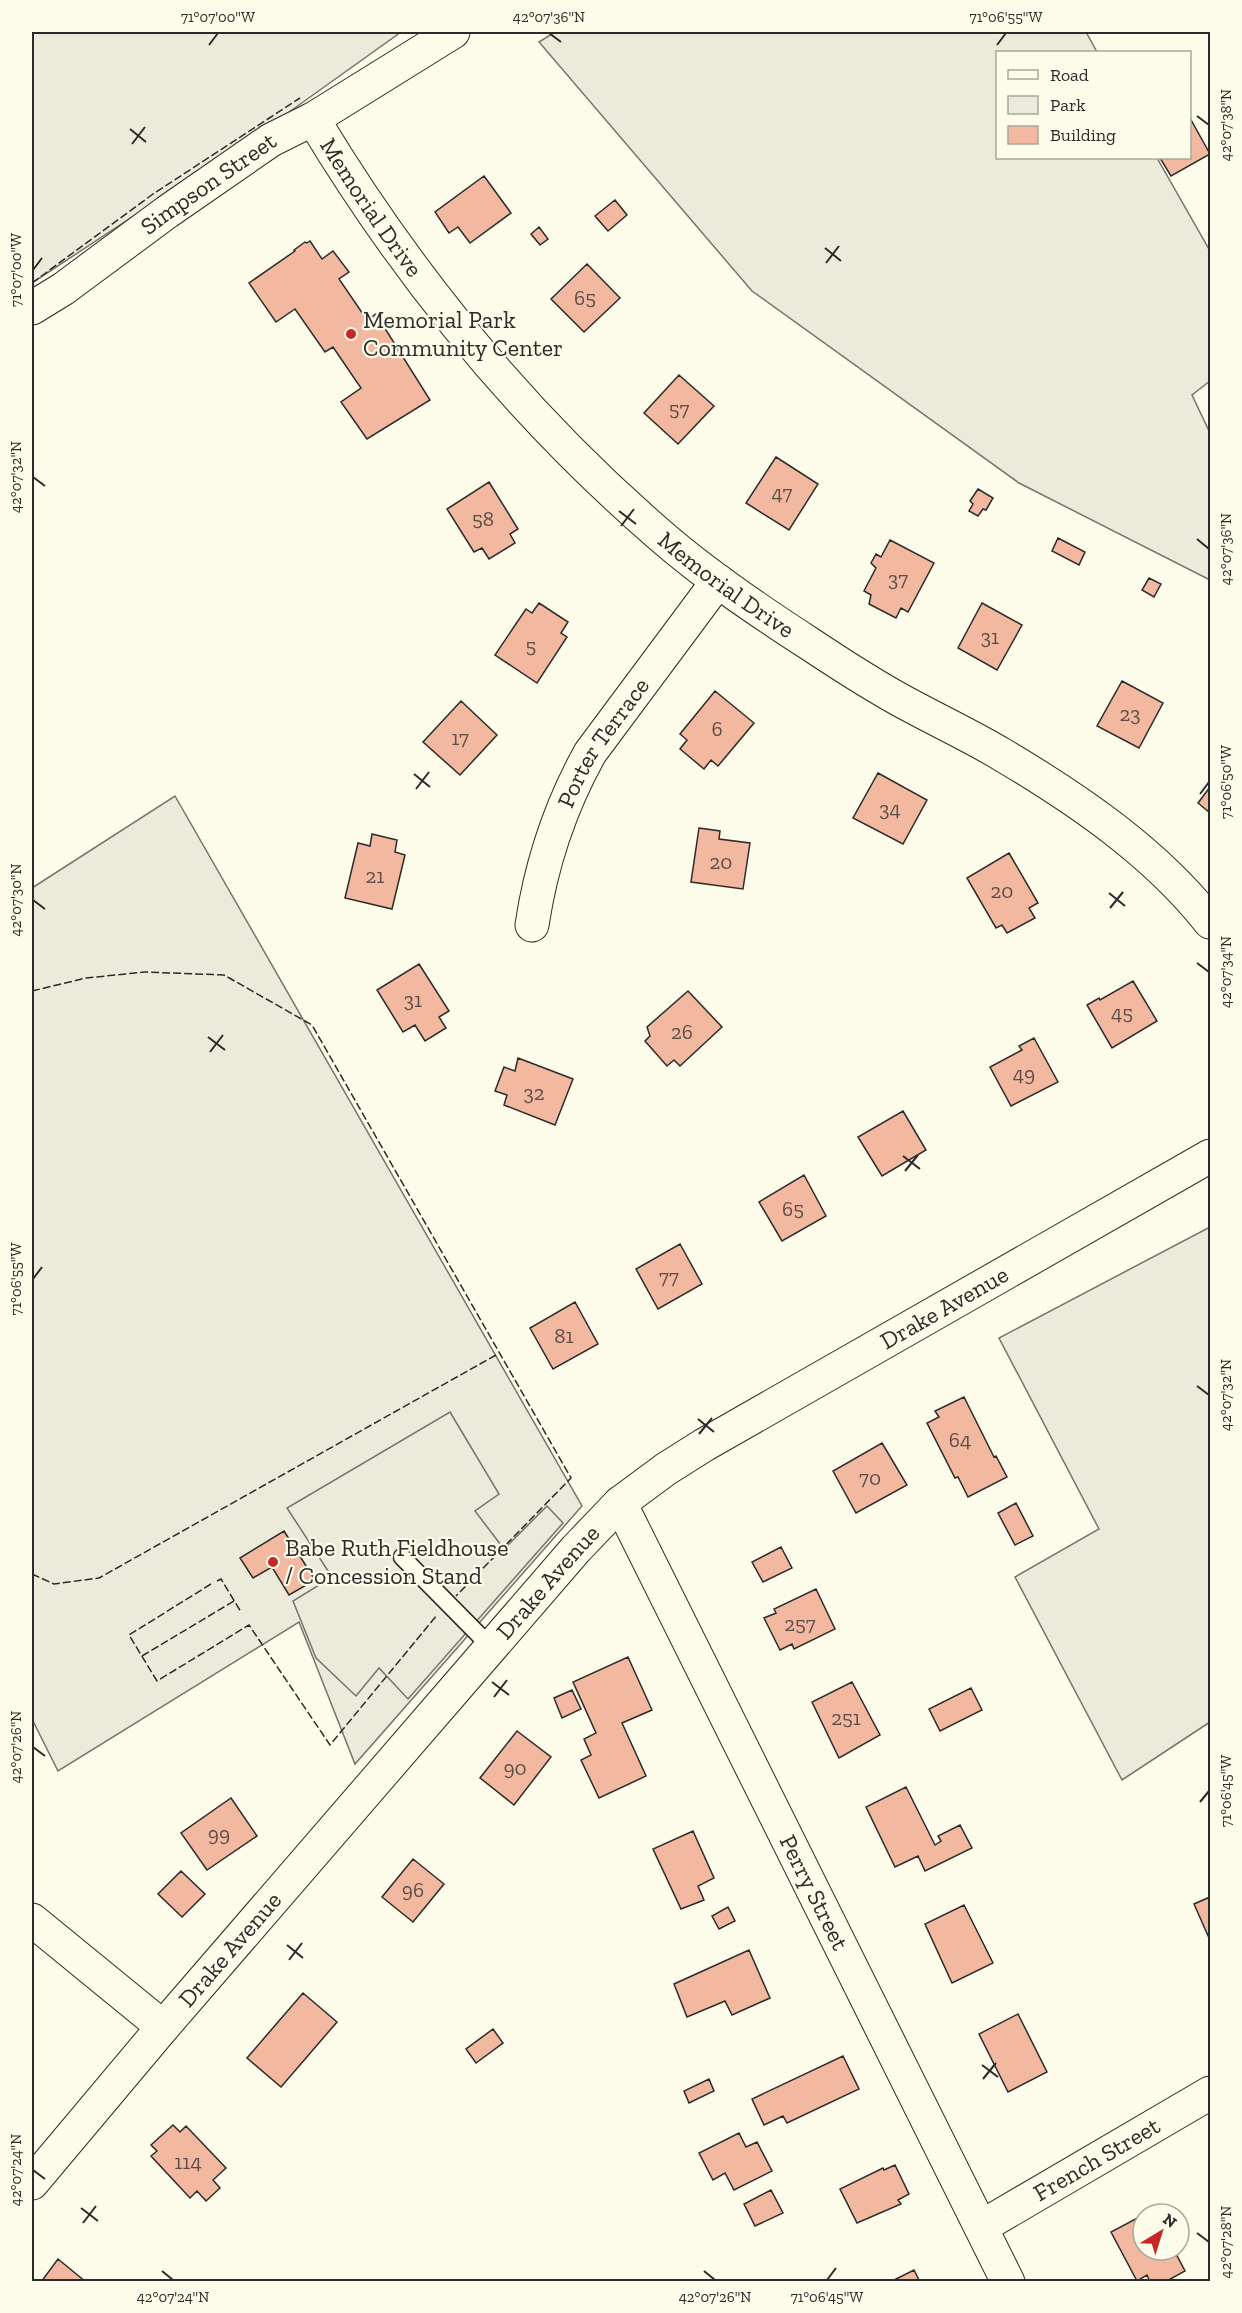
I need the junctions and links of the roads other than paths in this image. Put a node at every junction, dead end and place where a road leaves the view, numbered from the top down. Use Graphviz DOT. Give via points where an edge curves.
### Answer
graph roads {
  1 [pos="453,32"];
  2 [pos="313,119"];
  3 [pos="32,308"];
  4 [pos="718,581"];
  5 [pos="1210,922"];
  6 [pos="532,925"];
  7 [pos="1210,1156"];
  8 [pos="620,1503"];
  9 [pos="402,1557"];
  10 [pos="490,1646"];
  11 [pos="32,1920"];
  12 [pos="163,2027"];
  13 [pos="1210,2093"];
  14 [pos="32,2183"];
  15 [pos="981,2227"];
  16 [pos="1008,2282"];
  1 -- 2 [label="street, Simpson Street"];
  2 -- 3 [label="street, Simpson Street" via="271,140"];
  2 -- 4 [label="street, Memorial Drive" via="432,296 498,376 600,480"];
  4 -- 5 [label="street, Memorial Drive" via="893,696 1000,753 1060,791 1143,854 1175,882"];
  4 -- 6 [label="street, Porter Terrace" via="590,753 553,835"];
  7 -- 8 [label="street, Drake Avenue" via="704,1445"];
  8 -- 10 [label="street, Drake Avenue"];
  8 -- 15 [label="street, Perry Street"];
  9 -- 10 [label="lane"];
  10 -- 12 [label="street, Drake Avenue"];
  11 -- 12 [label="street"];
  12 -- 14 [label="street, Drake Avenue"];
  13 -- 15 [label="street, French Street"];
  15 -- 16 [label="street, Perry Street"];
}
